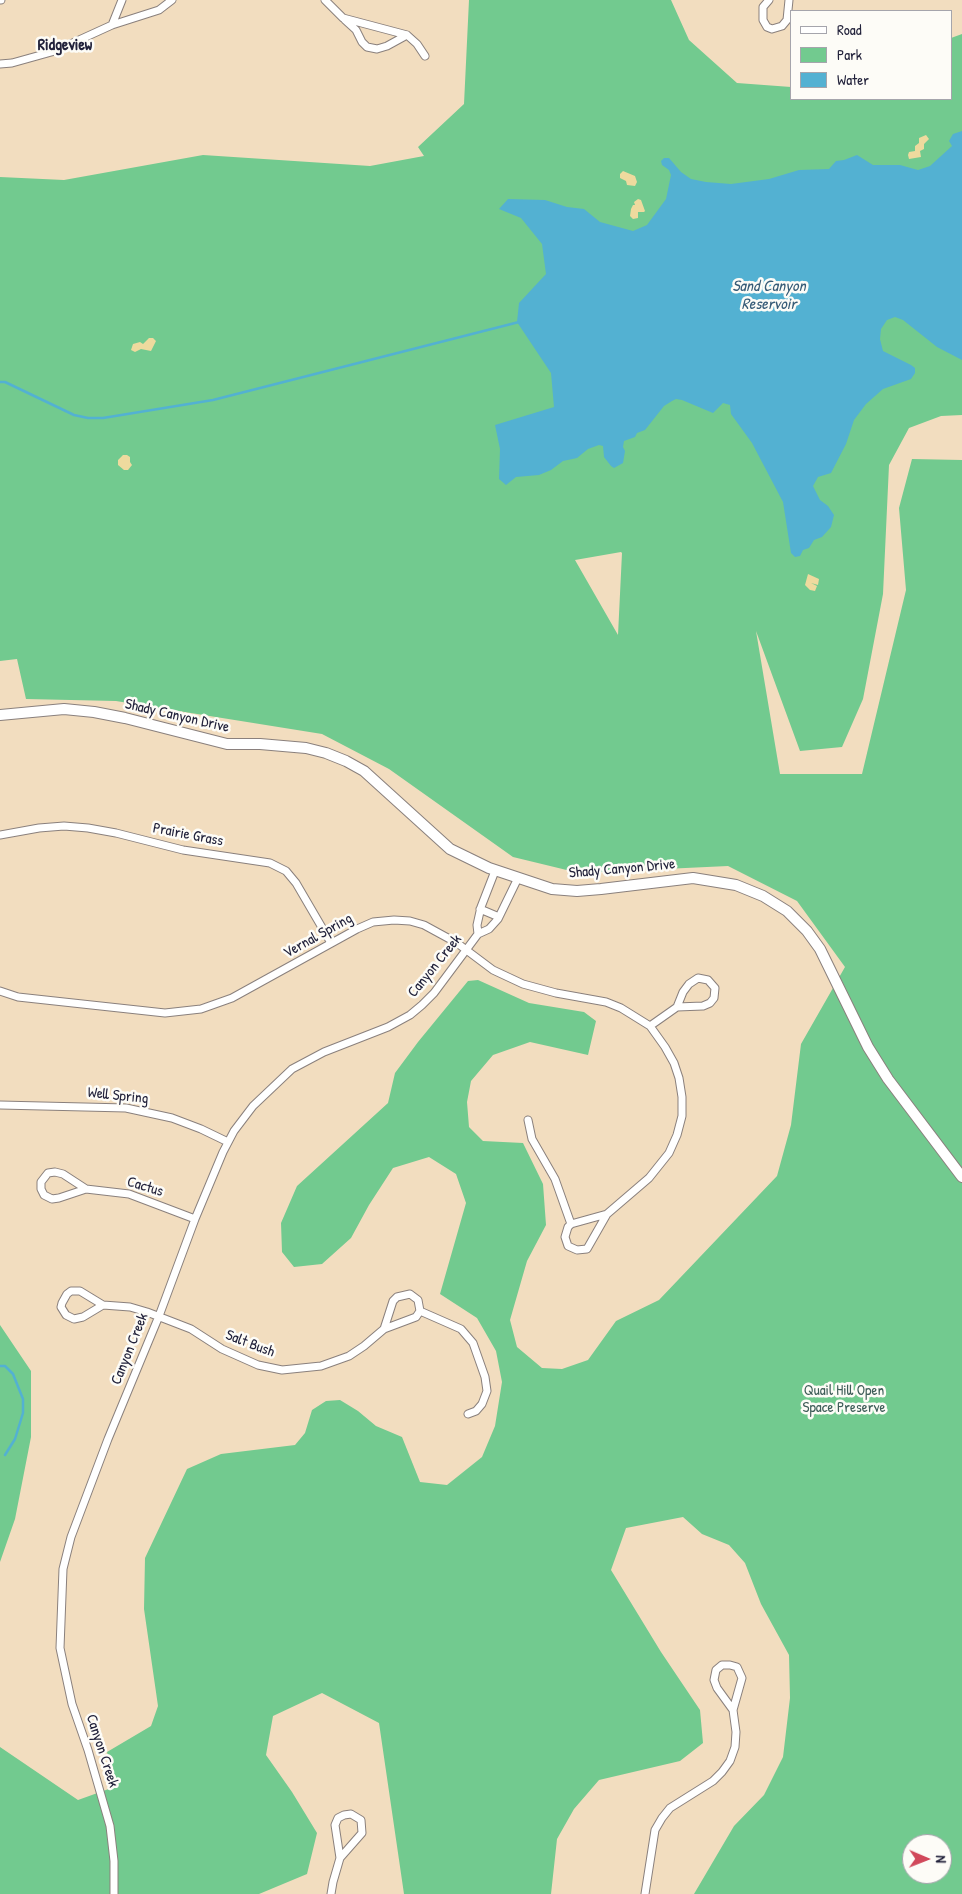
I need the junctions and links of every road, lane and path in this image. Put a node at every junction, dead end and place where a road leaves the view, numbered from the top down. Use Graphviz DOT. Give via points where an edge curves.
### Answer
graph roads {
  1 [pos="122,0"];
  2 [pos="172,0"];
  3 [pos="326,0"];
  4 [pos="769,0"];
  5 [pos="789,0"];
  6 [pos="343,18"];
  7 [pos="112,25"];
  8 [pos="406,36"];
  9 [pos="425,56"];
  10 [pos="0,64"];
  11 [pos="0,716"];
  12 [pos="0,835"];
  13 [pos="495,871"];
  14 [pos="518,878"];
  15 [pos="480,909"];
  16 [pos="499,917"];
  17 [pos="478,934"];
  18 [pos="331,943"];
  19 [pos="466,950"];
  20 [pos="0,991"];
  21 [pos="677,1007"];
  22 [pos="650,1026"];
  23 [pos="0,1105"];
  24 [pos="528,1120"];
  25 [pos="228,1142"];
  26 [pos="962,1177"];
  27 [pos="86,1189"];
  28 [pos="608,1214"];
  29 [pos="195,1219"];
  30 [pos="571,1224"];
  31 [pos="104,1305"];
  32 [pos="420,1311"];
  33 [pos="159,1316"];
  34 [pos="384,1329"];
  35 [pos="468,1414"];
  36 [pos="733,1710"];
  37 [pos="340,1858"];
  38 [pos="114,1894"];
  39 [pos="331,1894"];
  40 [pos="645,1894"];
  1 -- 7 [label="street"];
  2 -- 7 [label="street" via="159,10"];
  3 -- 6 [label="street"];
  4 -- 5 [label="street" via="763,7 764,20 767,27 772,28 782,26 787,20"];
  6 -- 8 [label="street"];
  6 -- 8 [label="street" via="367,47 378,49"];
  7 -- 10 [label="street" via="55,51"];
  8 -- 9 [label="street"];
  11 -- 13 [label="street, Shady Canyon Drive" via="64,709 94,712 227,744 306,748 326,753 364,771 450,849"];
  12 -- 18 [label="street, Prairie Grass" via="64,826 88,828 183,850 270,862 286,871 296,883"];
  13 -- 14 [label="street, Shady Canyon Drive"];
  13 -- 15 [label="street, Canyon Creek"];
  14 -- 16 [label="street, Canyon Creek"];
  14 -- 26 [label="street, Shady Canyon Drive" via="552,889 577,891 685,878 707,879 736,885 763,896 787,912 820,949 861,1033 888,1079"];
  15 -- 16 [label="street"];
  15 -- 17 [label="street, Canyon Creek"];
  16 -- 17 [label="street, Canyon Creek" via="489,929"];
  17 -- 19 [label="street, Canyon Creek"];
  18 -- 19 [label="street, Vernal Spring" via="373,922 394,920 424,925"];
  18 -- 20 [label="street, Vernal Spring" via="232,998 201,1010 165,1013 18,997"];
  19 -- 22 [label="street, Vernal Spring" via="493,970 523,984 606,1002"];
  19 -- 25 [label="street, Canyon Creek" via="434,993 410,1015 292,1069 253,1106"];
  21 -- 21 [label="street" via="683,992 698,978 708,980 715,988 710,1003"];
  21 -- 22 [label="street"];
  22 -- 28 [label="street, Vernal Spring" via="674,1063 682,1097 682,1116 677,1135 659,1166"];
  23 -- 25 [label="street, Well Spring" via="126,1108 172,1118"];
  24 -- 30 [label="street" via="532,1139 555,1179"];
  25 -- 29 [label="street, Canyon Creek"];
  27 -- 27 [label="street, Cactus" via="55,1172 48,1173 41,1182 44,1195 52,1199"];
  27 -- 29 [label="street, Cactus" via="129,1194"];
  28 -- 30 [label="street, Vernal Spring"];
  28 -- 30 [label="street, Vernal Spring" via="590,1245 583,1250 572,1249 566,1242 565,1232"];
  29 -- 33 [label="street, Canyon Creek"];
  31 -- 31 [label="street, Salt Bush" via="88,1294 71,1291 64,1298 62,1308 74,1319"];
  31 -- 33 [label="street, Salt Bush" via="130,1307"];
  32 -- 34 [label="street, Salt Bush" via="416,1317"];
  32 -- 34 [label="street, Salt Bush" via="414,1296 397,1297"];
  32 -- 35 [label="street" via="461,1329 473,1343 487,1391 482,1404"];
  33 -- 34 [label="street, Salt Bush" via="191,1329 222,1349 258,1365 282,1370 309,1368 349,1356"];
  33 -- 38 [label="street, Canyon Creek" via="101,1456 71,1537 63,1569 60,1648 72,1704 110,1826"];
  36 -- 36 [label="street" via="742,1678 737,1667 722,1665 716,1670 714,1680"];
  36 -- 40 [label="street" via="736,1732 730,1761 713,1781 670,1808 662,1818 655,1830"];
  37 -- 37 [label="street" via="362,1833 361,1820 351,1814 338,1818 335,1825"];
  37 -- 39 [label="street"];
}
